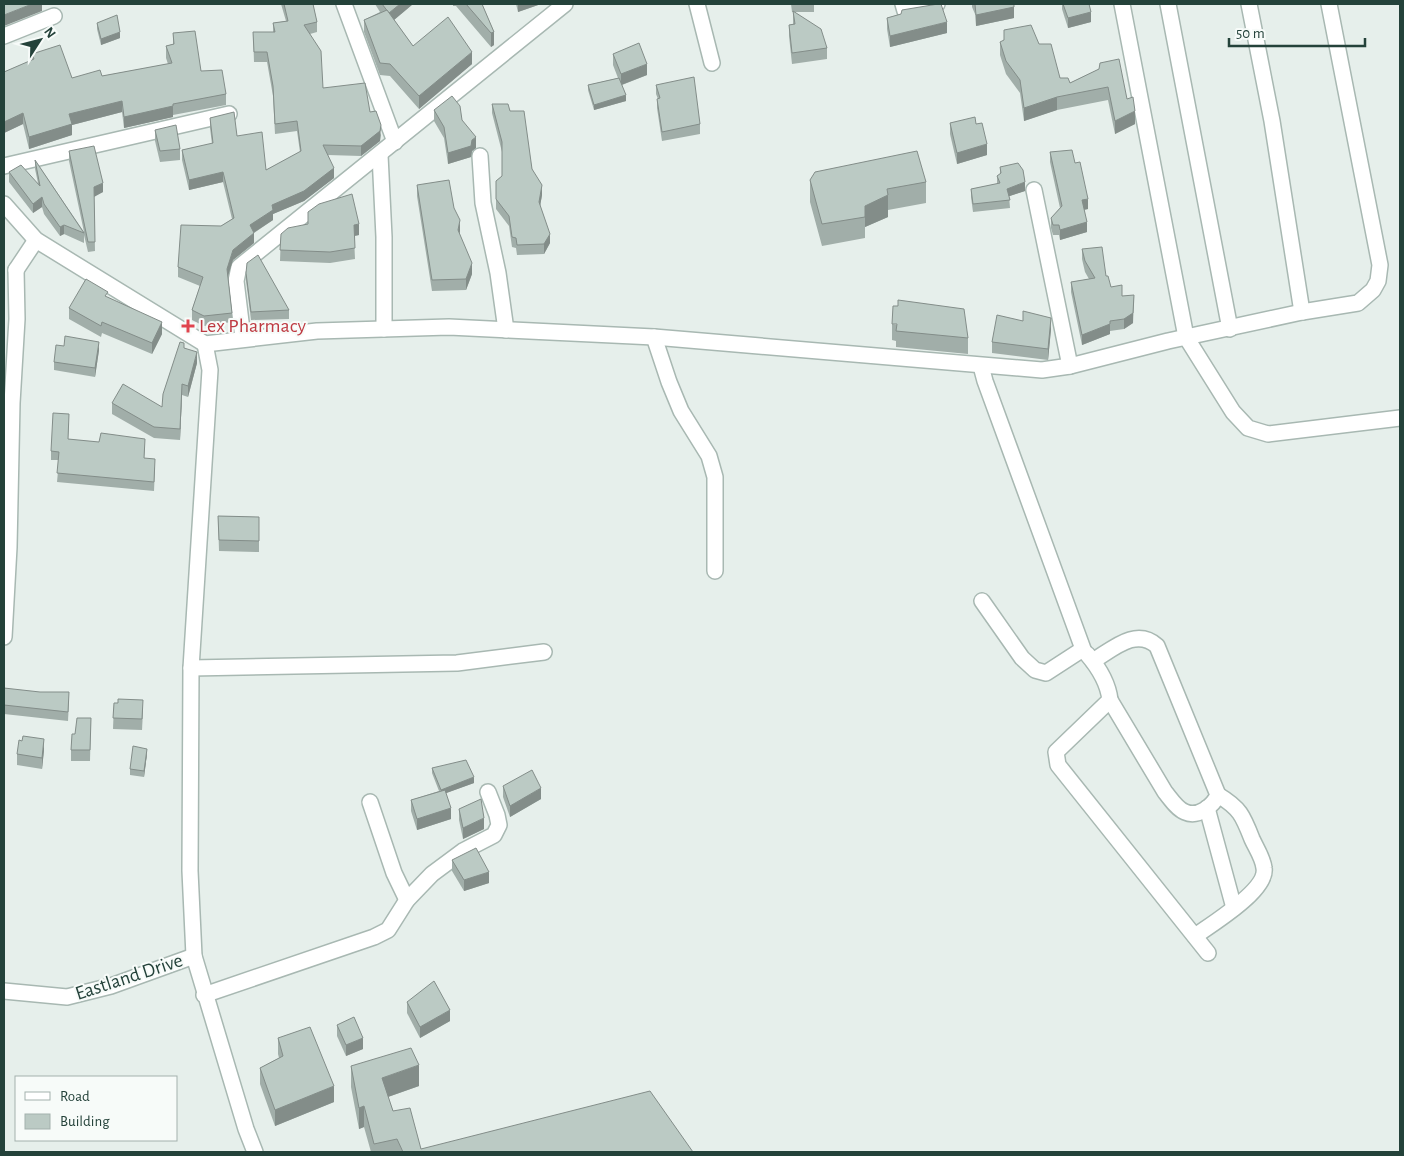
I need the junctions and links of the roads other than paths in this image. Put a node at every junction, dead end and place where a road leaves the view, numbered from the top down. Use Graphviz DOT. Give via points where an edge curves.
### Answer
graph roads {
  1 [pos="344,4"];
  2 [pos="565,4"];
  3 [pos="697,4"];
  4 [pos="902,4"];
  5 [pos="937,4"];
  6 [pos="1122,4"];
  7 [pos="1168,4"];
  8 [pos="1249,4"];
  9 [pos="1330,4"];
  10 [pos="54,16"];
  11 [pos="4,36"];
  12 [pos="712,63"];
  13 [pos="233,114"];
  14 [pos="395,142"];
  15 [pos="380,155"];
  16 [pos="480,156"];
  17 [pos="4,166"];
  18 [pos="1034,190"];
  19 [pos="4,204"];
  20 [pos="36,240"];
  21 [pos="10,270"];
  22 [pos="1302,312"];
  23 [pos="384,329"];
  24 [pos="1230,329"];
  25 [pos="506,330"];
  26 [pos="654,337"];
  27 [pos="1186,337"];
  28 [pos="243,338"];
  29 [pos="205,344"];
  30 [pos="982,366"];
  31 [pos="1070,366"];
  32 [pos="1400,418"];
  33 [pos="715,571"];
  34 [pos="982,601"];
  35 [pos="4,637"];
  36 [pos="1083,649"];
  37 [pos="544,652"];
  38 [pos="1093,661"];
  39 [pos="191,668"];
  40 [pos="1110,700"];
  41 [pos="488,792"];
  42 [pos="1218,795"];
  43 [pos="370,802"];
  44 [pos="1207,808"];
  45 [pos="407,900"];
  46 [pos="1234,908"];
  47 [pos="1195,936"];
  48 [pos="1208,953"];
  49 [pos="194,956"];
  50 [pos="4,991"];
  51 [pos="204,995"];
  52 [pos="255,1152"];
  1 -- 14 [label="street"];
  2 -- 14 [label="street"];
  3 -- 12 [label="street"];
  4 -- 5 [label="street" via="905,11"];
  6 -- 27 [label="street"];
  7 -- 24 [label="street"];
  8 -- 22 [label="street" via="1272,121"];
  9 -- 22 [label="street" via="1380,265 1378,281 1367,297 1358,303"];
  10 -- 11 [label="street"];
  13 -- 17 [label="street"];
  14 -- 15 [label="street"];
  15 -- 23 [label="street"];
  15 -- 28 [label="street" via="239,267 236,281"];
  16 -- 25 [label="street" via="483,203"];
  18 -- 31 [label="street"];
  19 -- 20 [label="street"];
  20 -- 21 [label="street"];
  20 -- 29 [label="street"];
  21 -- 35 [label="street" via="16,355"];
  22 -- 24 [label="street"];
  23 -- 25 [label="street" via="449,327"];
  23 -- 28 [label="street" via="317,330"];
  24 -- 27 [label="street"];
  25 -- 26 [label="street"];
  26 -- 30 [label="street"];
  26 -- 33 [label="street" via="681,411 710,456 715,477"];
  27 -- 31 [label="street"];
  27 -- 32 [label="street" via="1233,412 1248,428 1268,434"];
  28 -- 29 [label="street"];
  29 -- 39 [label="street" via="210,370"];
  30 -- 31 [label="street" via="1042,370"];
  30 -- 36 [label="street"];
  34 -- 36 [label="street" via="1022,658 1035,670 1046,672"];
  36 -- 38 [label="street"];
  37 -- 39 [label="street" via="458,663"];
  38 -- 40 [label="street" via="1108,687"];
  38 -- 42 [label="street" via="1140,637 1150,639 1157,646"];
  39 -- 49 [label="street" via="190,862"];
  40 -- 44 [label="street" via="1164,792 1185,812 1194,813"];
  40 -- 47 [label="street" via="1056,752 1058,765"];
  41 -- 45 [label="street" via="498,815 499,825 494,835 463,851 432,874"];
  42 -- 44 [label="street"];
  42 -- 46 [label="street" via="1234,804 1242,814 1264,867 1264,877"];
  43 -- 45 [label="street" via="394,873"];
  44 -- 46 [label="street"];
  45 -- 51 [label="street" via="388,930 374,937"];
  46 -- 47 [label="street"];
  47 -- 48 [label="street"];
  49 -- 50 [label="street, Eastland Drive" via="111,986 67,997"];
  49 -- 51 [label="street"];
  51 -- 52 [label="street"];
}
